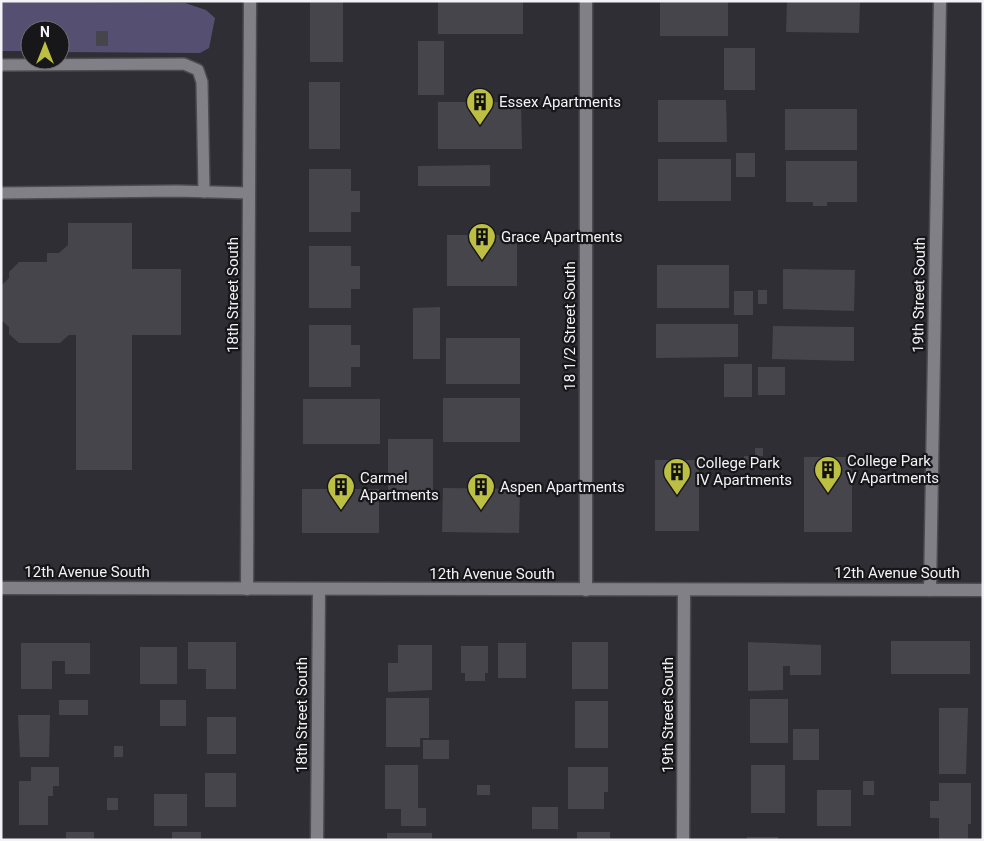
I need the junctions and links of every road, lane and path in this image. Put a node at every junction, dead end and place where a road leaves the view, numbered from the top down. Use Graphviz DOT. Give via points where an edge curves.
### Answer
graph roads {
  1 [pos="250,1"];
  2 [pos="586,1"];
  3 [pos="940,1"];
  4 [pos="1,65"];
  5 [pos="204,192"];
  6 [pos="1,193"];
  7 [pos="250,193"];
  8 [pos="1,588"];
  9 [pos="247,589"];
  10 [pos="319,590"];
  11 [pos="586,590"];
  12 [pos="684,590"];
  13 [pos="930,590"];
  14 [pos="983,590"];
  15 [pos="318,840"];
  16 [pos="683,840"];
  1 -- 7 [label="street, 18th Street South"];
  2 -- 11 [label="street, 18 1/2 Street South"];
  3 -- 13 [label="street, 19th Street South"];
  4 -- 5 [label="lane" via="184,64 198,70 202,82"];
  5 -- 6 [label="lane"];
  5 -- 7 [label="lane"];
  7 -- 9 [label="street, 18th Street South"];
  8 -- 9 [label="street, 12th Avenue South"];
  9 -- 10 [label="street, 12th Avenue South"];
  10 -- 11 [label="street, 12th Avenue South"];
  10 -- 15 [label="street, 18th Street South"];
  11 -- 12 [label="street, 12th Avenue South"];
  12 -- 13 [label="street, 12th Avenue South"];
  12 -- 16 [label="street, 19th Street South"];
  13 -- 14 [label="street, 12th Avenue South"];
}
